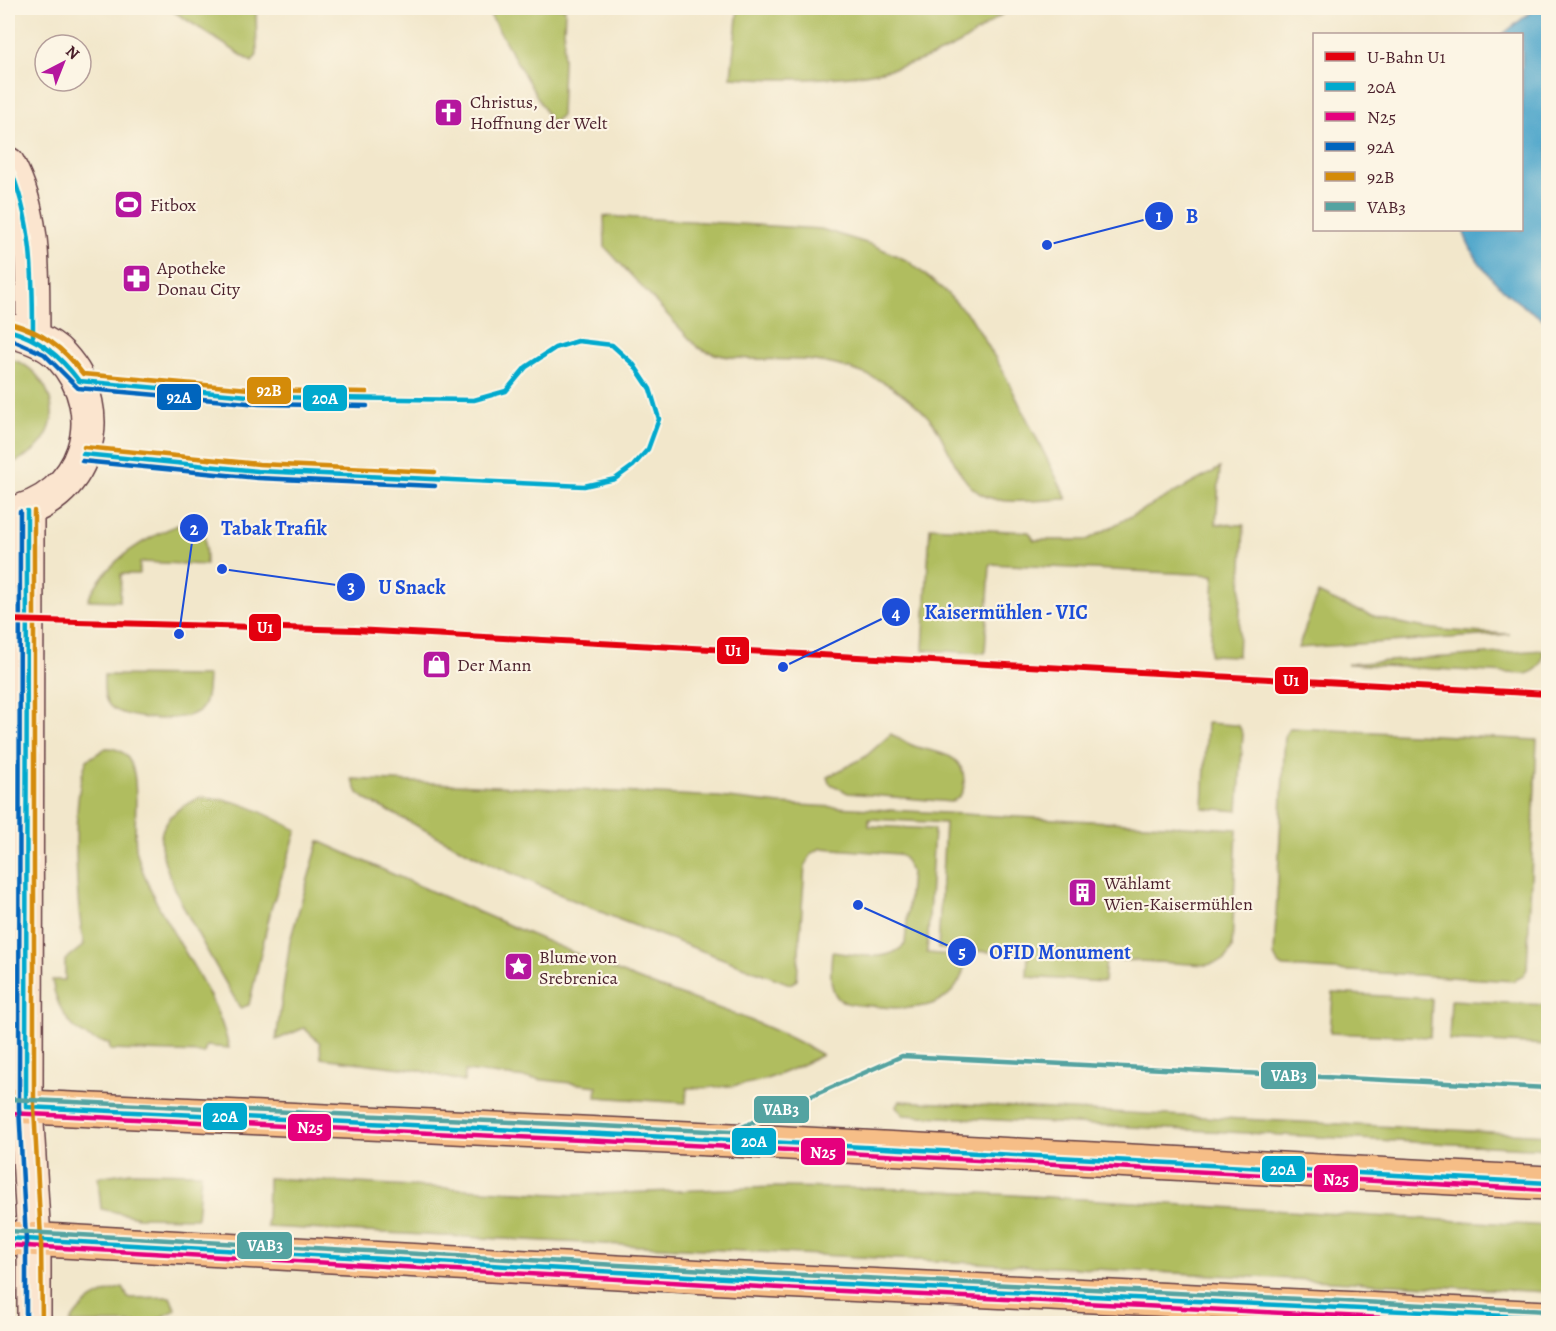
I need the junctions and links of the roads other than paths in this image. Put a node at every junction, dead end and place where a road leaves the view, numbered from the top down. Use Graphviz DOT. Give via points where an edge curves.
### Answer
graph roads {
  1 [pos="8,164"];
  2 [pos="20,333"];
  3 [pos="17,512"];
  4 [pos="17,1106"];
  5 [pos="1548,1183"];
  6 [pos="21,1239"];
  7 [pos="1548,1318"];
  8 [pos="34,1323"];
  1 -- 2 [label="main road" via="30,231"];
  2 -- 3 [label="main road" via="60,354 79,381 86,402 87,436 70,479 56,494"];
  3 -- 4 [label="main road"];
  4 -- 5 [label="main road"];
  4 -- 6 [label="main road"];
  6 -- 7 [label="main road" via="725,1279"];
  6 -- 8 [label="main road"];
}
